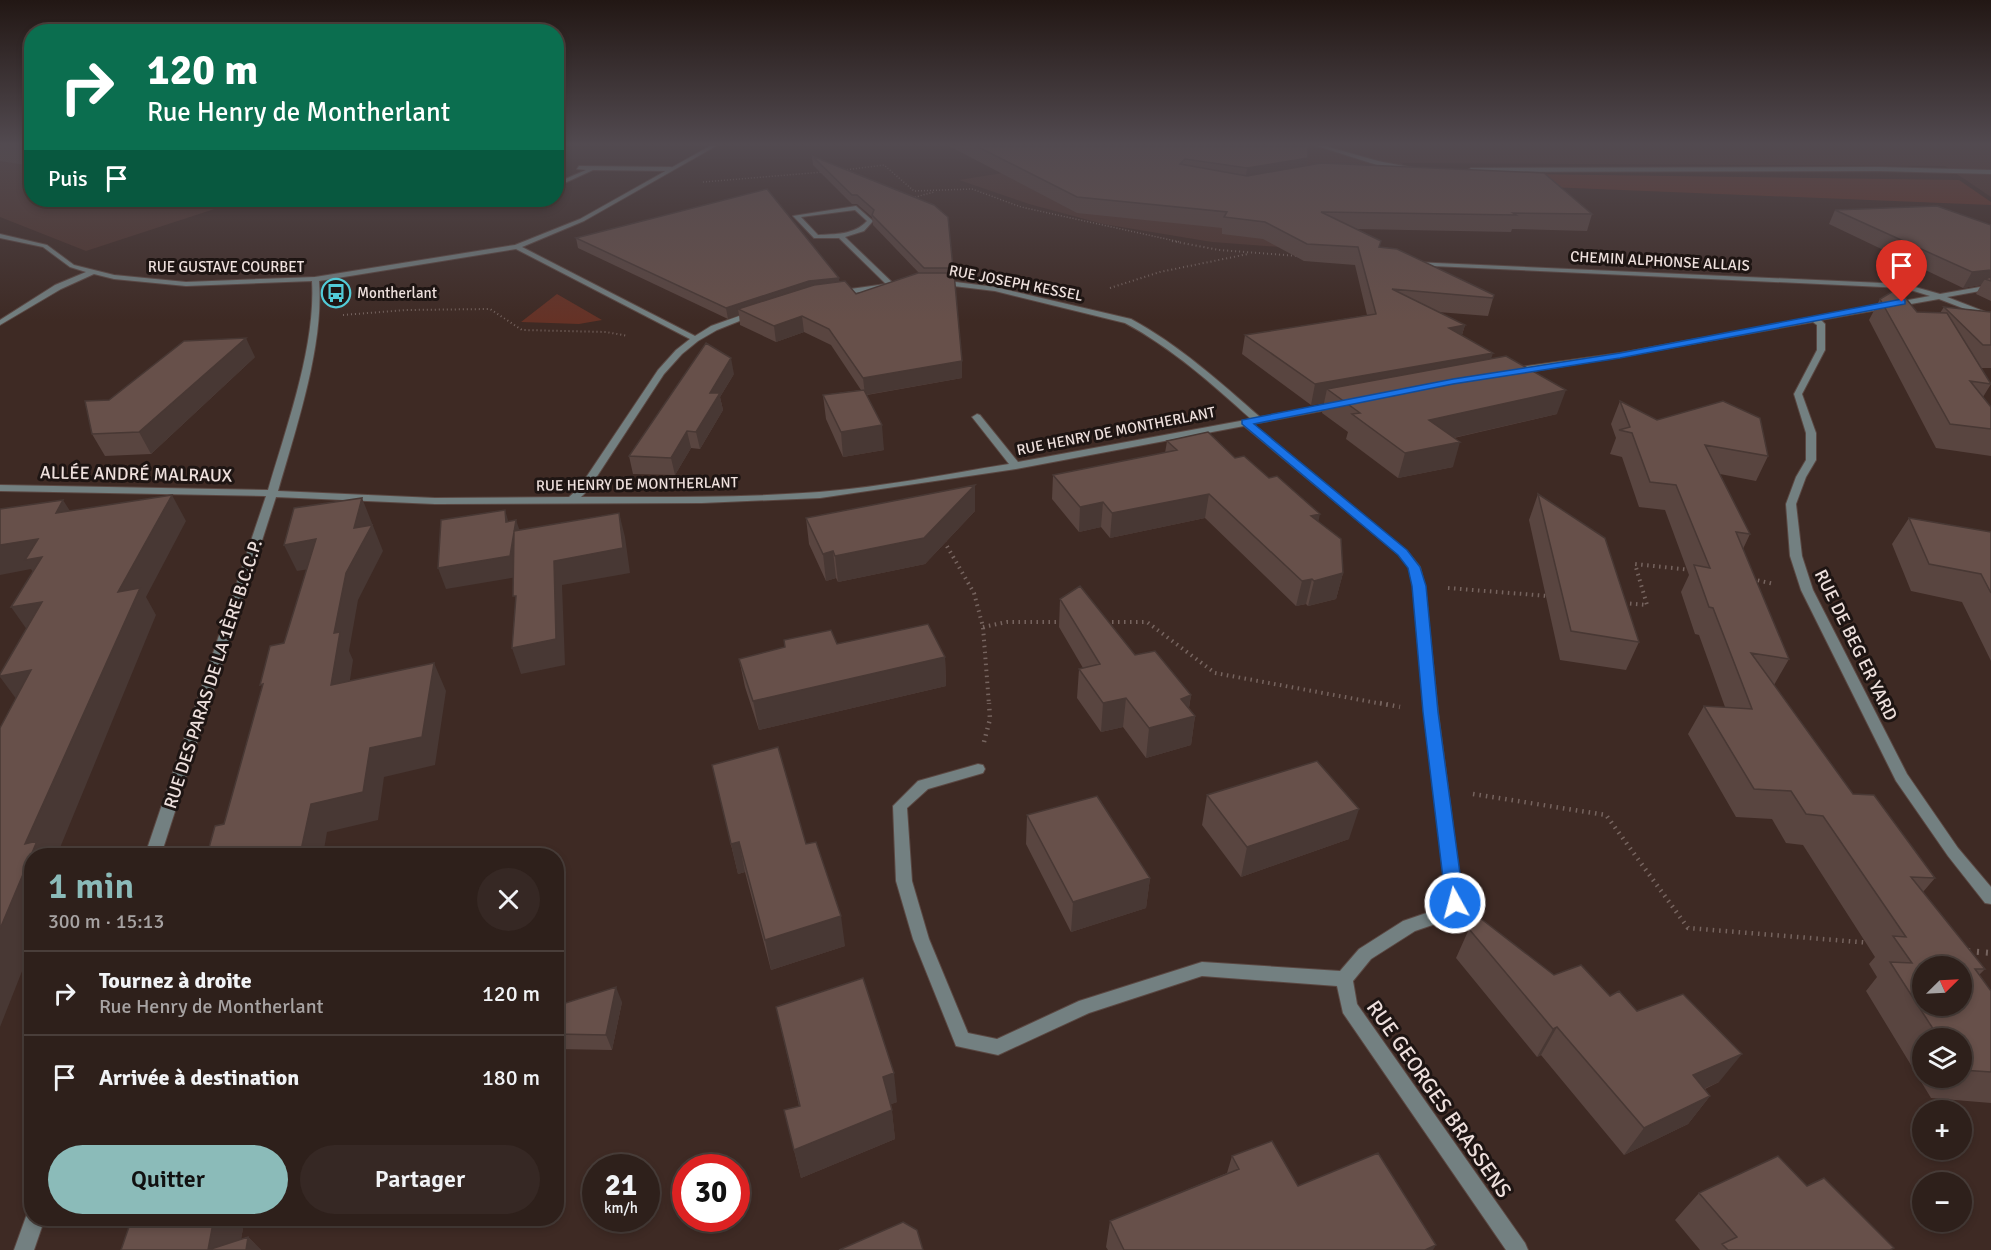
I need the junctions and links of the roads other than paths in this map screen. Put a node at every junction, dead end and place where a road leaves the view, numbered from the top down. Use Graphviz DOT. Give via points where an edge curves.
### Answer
graph roads {
  1 [pos="609,204"];
  2 [pos="0,236"];
  3 [pos="842,236"];
  4 [pos="517,247"];
  5 [pos="1403,263"];
  6 [pos="92,272"];
  7 [pos="315,279"];
  8 [pos="929,282"];
  9 [pos="1991,287"];
  10 [pos="825,295"];
  11 [pos="1938,296"];
  12 [pos="759,312"];
  13 [pos="1991,317"];
  14 [pos="1813,319"];
  15 [pos="0,323"];
  16 [pos="695,339"];
  17 [pos="1500,373"];
  18 [pos="1347,403"];
  19 [pos="977,417"];
  20 [pos="1252,421"];
  21 [pos="1016,465"];
  22 [pos="0,488"];
  23 [pos="272,494"];
  24 [pos="572,500"];
  25 [pos="978,769"];
  26 [pos="155,848"];
  27 [pos="1991,898"];
  28 [pos="1344,979"];
  29 [pos="32,1226"];
  30 [pos="24,1250"];
  31 [pos="1518,1250"];
  1 -- 4 [label="street"];
  2 -- 6 [label="street, RUE GUSTAVE COURBET" via="45,246 72,266"];
  3 -- 3 [label="street" via="862,230 870,221 856,208 796,216 816,237"];
  3 -- 10 [label="street" via="897,285"];
  4 -- 7 [label="street"];
  4 -- 16 [label="street"];
  5 -- 11 [label="street, CHEMIN ALPHONSE ALLAIS" via="1904,286"];
  6 -- 7 [label="street, RUE GUSTAVE COURBET" via="186,284"];
  6 -- 15 [label="street" via="58,287"];
  7 -- 23 [label="street, RUE GUSTAVE COURBET" via="315,312 300,396"];
  8 -- 20 [label="street, RUE JOSEPH KESSEL" via="957,283 1128,321 1206,374"];
  9 -- 11 [label="street"];
  11 -- 13 [label="street, CHEMIN ALPHONSE ALLAIS"];
  11 -- 14 [label="street"];
  12 -- 16 [label="street"];
  14 -- 17 [label="street"];
  14 -- 27 [label="street, RUE DE BEG ER YARD" via="1821,324 1821,350 1798,394 1811,433 1811,460 1791,504 1796,556 1807,590 1901,777 1953,852"];
  16 -- 24 [label="street" via="661,372 583,490"];
  18 -- 20 [label="street, RUE HENRY DE MONTHERLANT"];
  19 -- 21 [label="street"];
  20 -- 21 [label="street, RUE HENRY DE MONTHERLANT"];
  20 -- 28 [label="street" via="1403,552 1414,567 1419,586 1455,903 1441,915 1409,926 1365,954"];
  21 -- 24 [label="street, RUE HENRY DE MONTHERLANT" via="820,495"];
  22 -- 23 [label="street, ALLÉE ANDRÉ MALRAUX"];
  23 -- 24 [label="street, RUE HENRY DE MONTHERLANT" via="435,501"];
  23 -- 26 [label="street, RUE DES PARAS DE LA 1ÈRE B.C.C.P."];
  25 -- 28 [label="street" via="923,785 900,806 904,881 921,939 962,1040 998,1047 1085,1007 1202,969"];
  28 -- 31 [label="street, RUE GEORGES BRASSENS" via="1349,1007"];
  29 -- 30 [label="street"];
}
